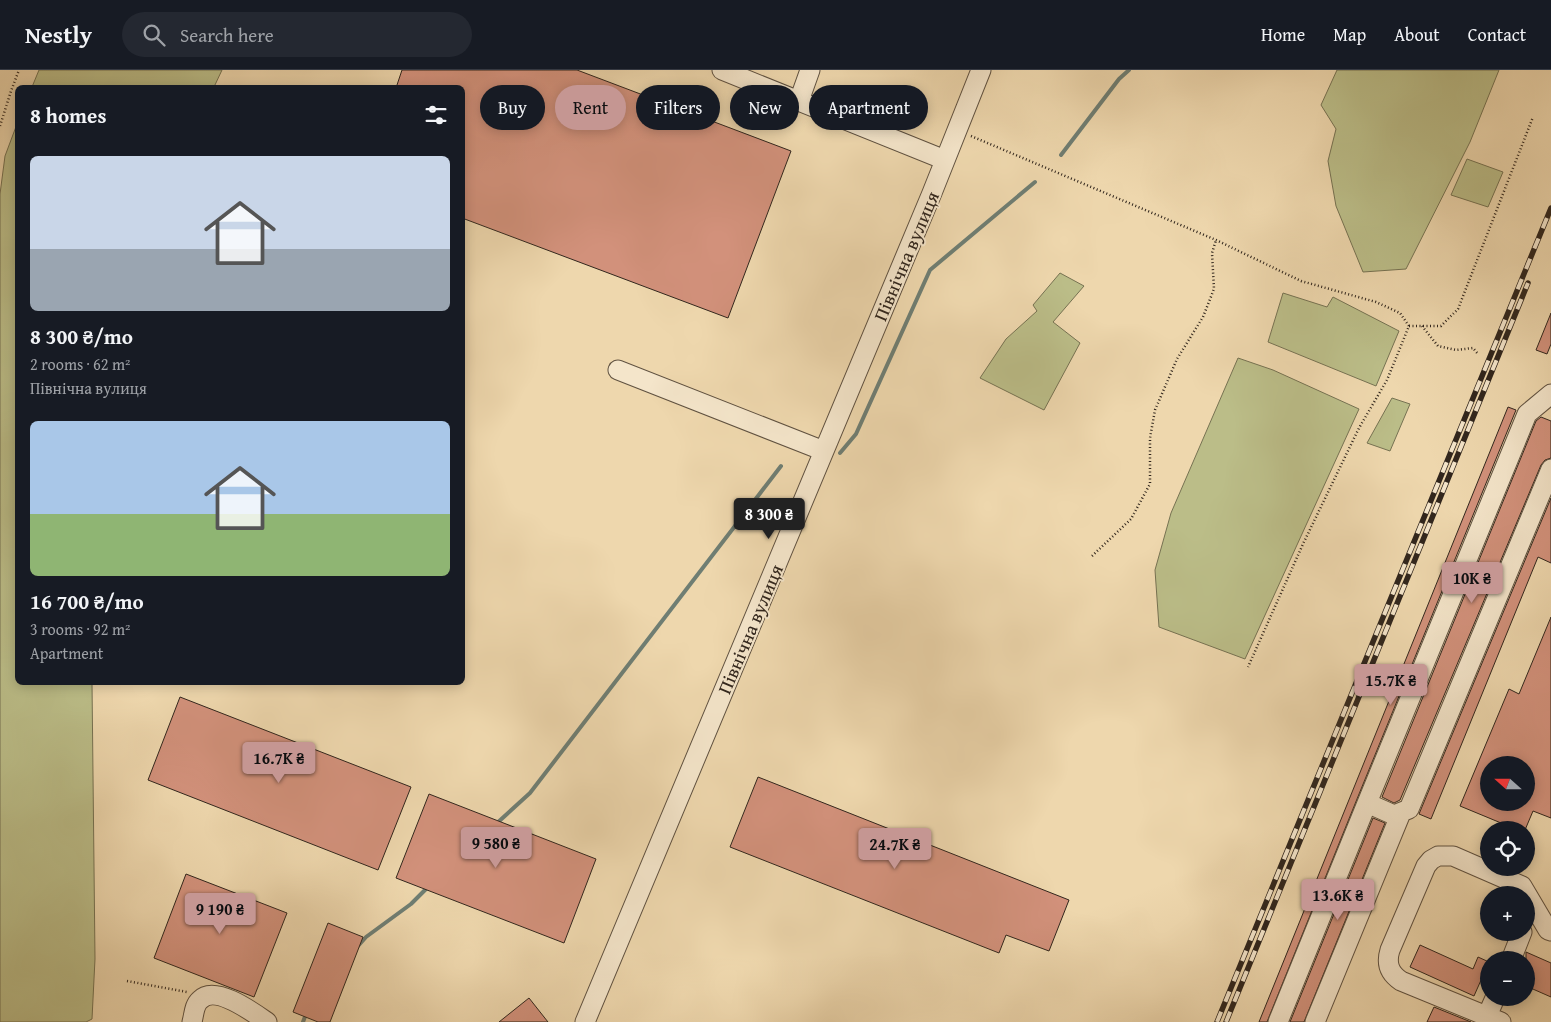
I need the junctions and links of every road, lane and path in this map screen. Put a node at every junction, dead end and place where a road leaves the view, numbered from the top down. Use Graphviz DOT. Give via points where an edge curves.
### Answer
graph roads {
  1 [pos="19,70"];
  2 [pos="722,70"];
  3 [pos="810,70"];
  4 [pos="981,70"];
  5 [pos="759,85"];
  6 [pos="799,101"];
  7 [pos="1533,117"];
  8 [pos="0,126"];
  9 [pos="957,130"];
  10 [pos="945,160"];
  11 [pos="1216,240"];
  12 [pos="1408,326"];
  13 [pos="1422,326"];
  14 [pos="1478,354"];
  15 [pos="618,370"];
  16 [pos="1551,394"];
  17 [pos="824,451"];
  18 [pos="1551,469"];
  19 [pos="1092,556"];
  20 [pos="1248,667"];
  21 [pos="1367,803"];
  22 [pos="1400,812"];
  23 [pos="1522,886"];
  24 [pos="1535,908"];
  25 [pos="1551,931"];
  26 [pos="126,981"];
  27 [pos="206,996"];
  28 [pos="1495,1006"];
  29 [pos="1494,1019"];
  30 [pos="192,1022"];
  31 [pos="267,1022"];
  32 [pos="585,1022"];
  33 [pos="1278,1022"];
  34 [pos="1315,1022"];
  1 -- 8 [label="path"];
  2 -- 5 [label="street"];
  3 -- 6 [label="street"];
  4 -- 9 [label="street, Північна вулиця"];
  6 -- 10 [label="street"];
  7 -- 13 [label="path" via="1458,309 1441,326"];
  9 -- 10 [label="street, Північна вулиця"];
  9 -- 11 [label="path"];
  10 -- 17 [label="street, Північна вулиця"];
  11 -- 12 [label="path" via="1301,281 1376,302 1400,313"];
  11 -- 19 [label="path" via="1212,253 1214,289 1155,410 1150,438 1150,484 1131,519"];
  12 -- 13 [label="path"];
  12 -- 20 [label="path" via="1387,380 1359,428"];
  13 -- 14 [label="path" via="1438,346 1456,350 1473,348"];
  15 -- 17 [label="street"];
  16 -- 21 [label="street" via="1527,414"];
  17 -- 32 [label="street, Північна вулиця"];
  18 -- 22 [label="street" via="1408,809"];
  21 -- 22 [label="street" via="1394,815"];
  21 -- 33 [label="street"];
  22 -- 34 [label="street"];
  23 -- 29 [label="street" via="1453,856 1438,856 1426,866 1388,957 1390,971 1401,980"];
  24 -- 25 [label="street"];
  26 -- 27 [label="path"];
  27 -- 30 [label="street" via="195,1007"];
  27 -- 31 [label="street" via="214,995 242,1004"];
  28 -- 29 [label="street"];
}
